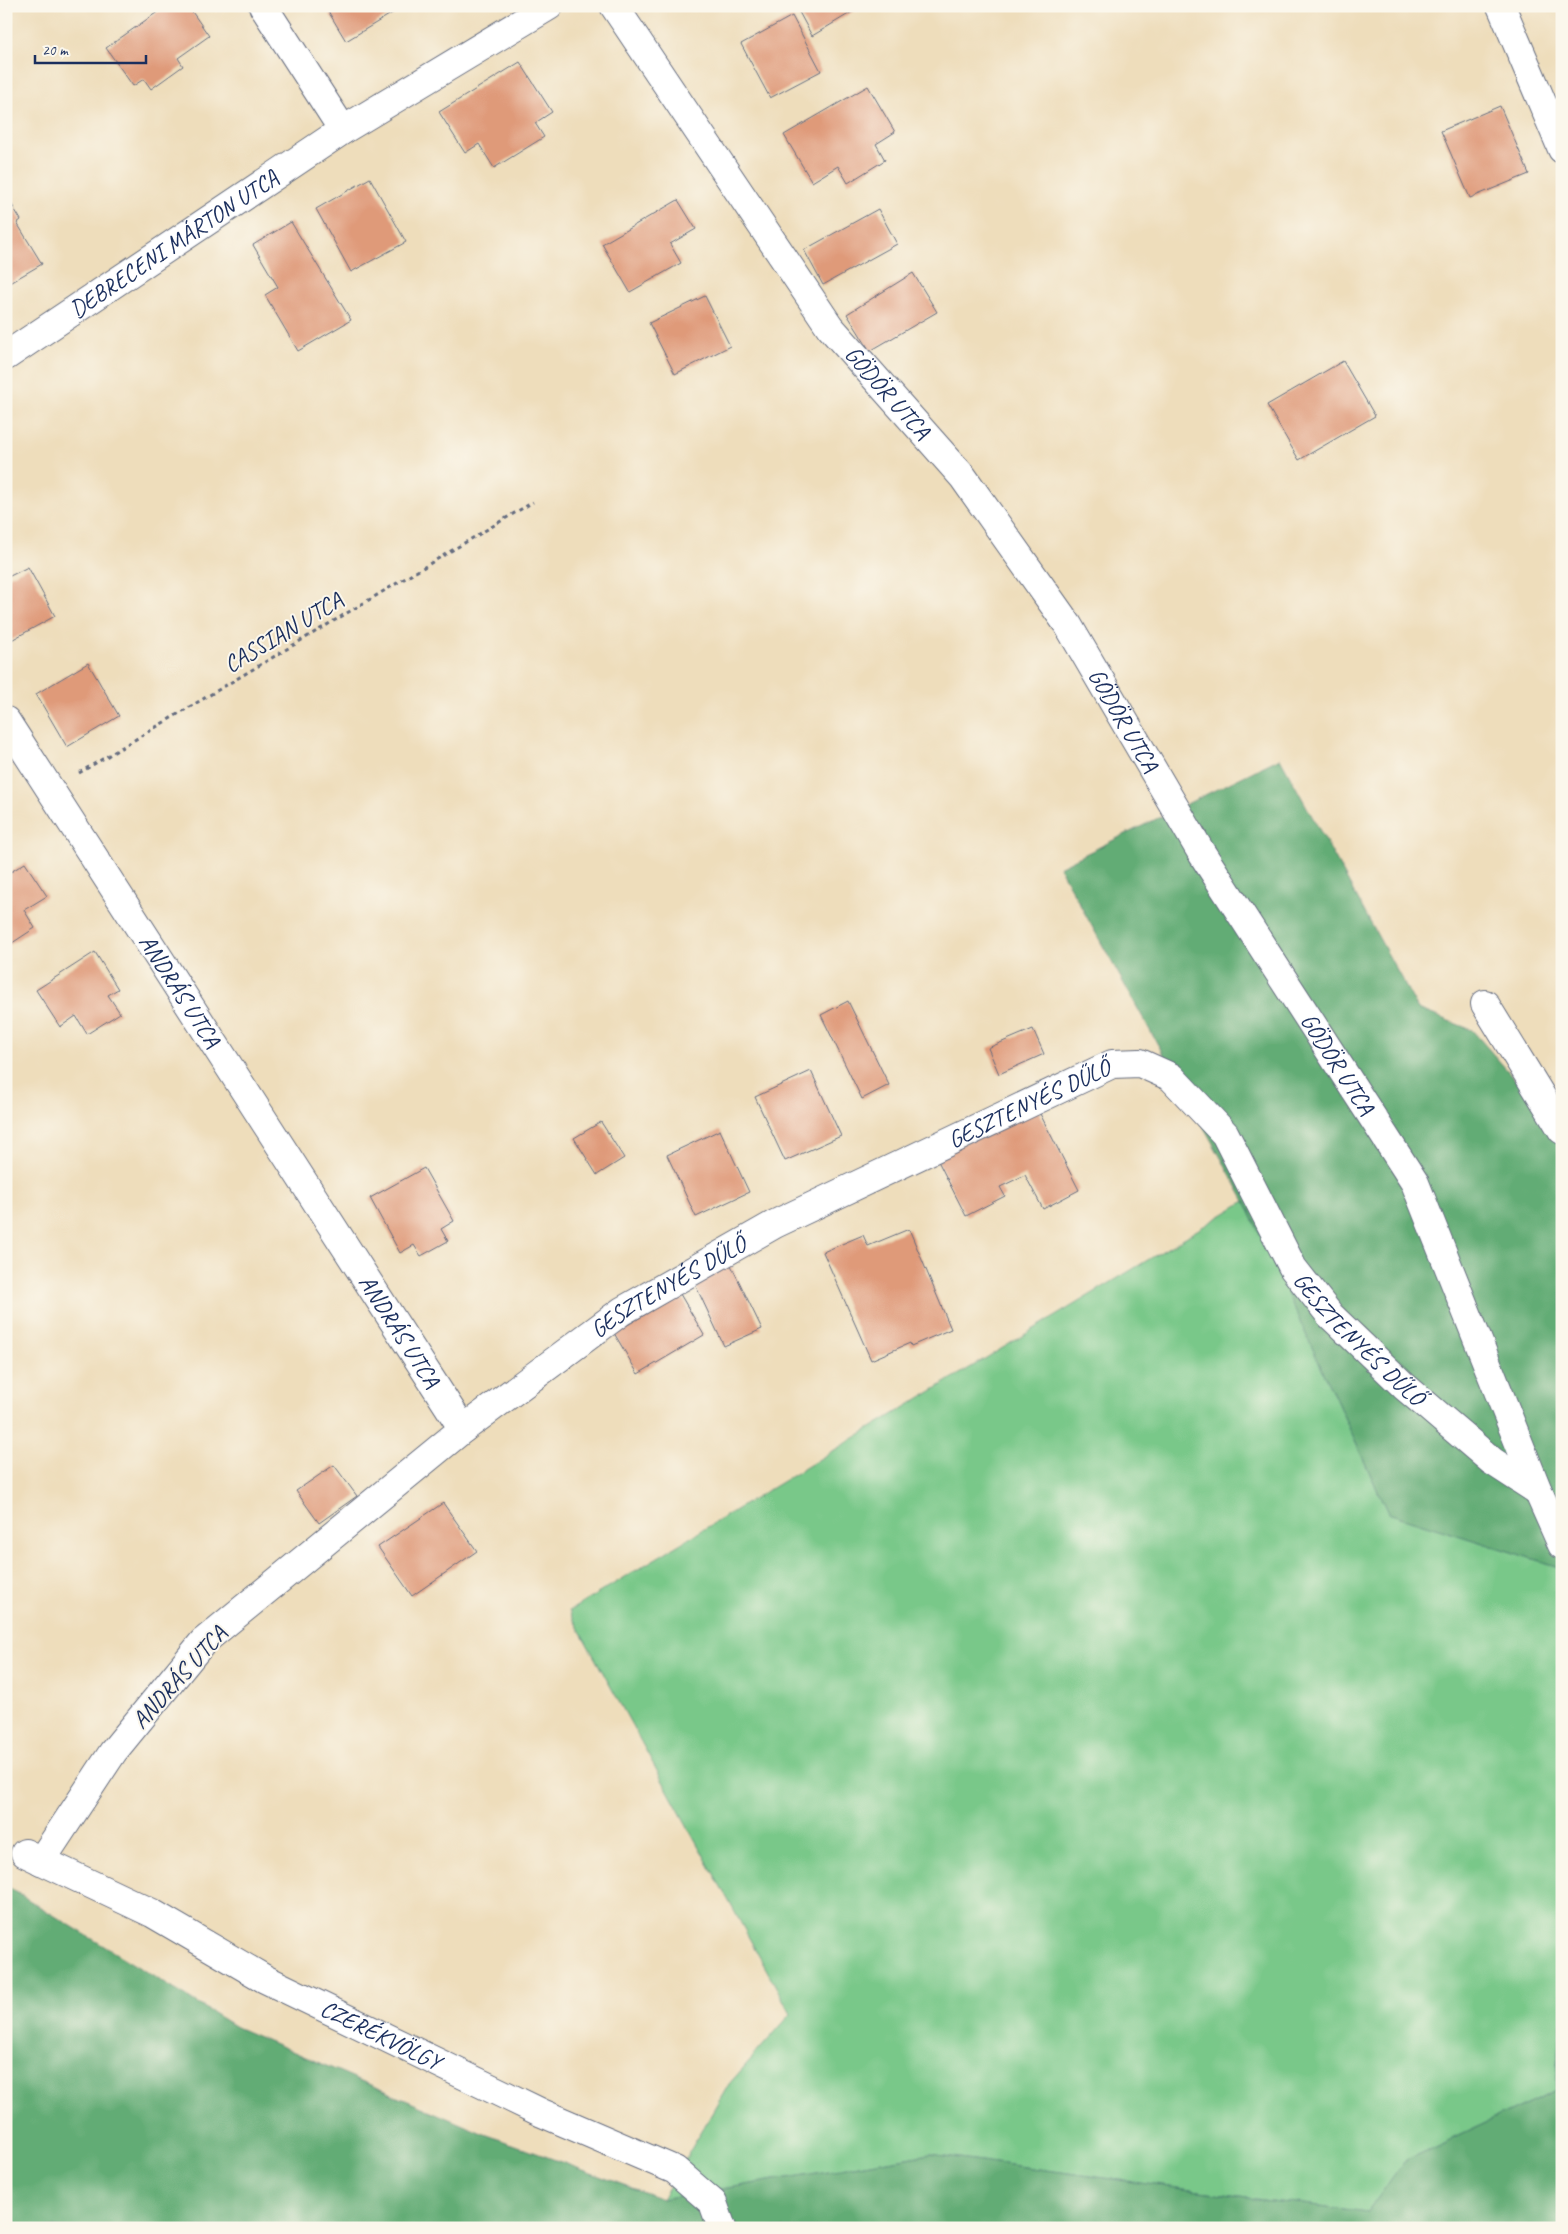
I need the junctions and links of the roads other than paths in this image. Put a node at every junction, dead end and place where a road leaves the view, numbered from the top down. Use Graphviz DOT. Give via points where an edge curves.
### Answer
graph roads {
  1 [pos="262,6"];
  2 [pos="549,6"];
  3 [pos="614,6"];
  4 [pos="1501,6"];
  5 [pos="343,130"];
  6 [pos="1562,149"];
  7 [pos="6,356"];
  8 [pos="6,720"];
  9 [pos="1485,1004"];
  10 [pos="1562,1130"];
  11 [pos="463,1429"];
  12 [pos="1538,1490"];
  13 [pos="1562,1545"];
  14 [pos="33,1857"];
  15 [pos="722,2228"];
  1 -- 5 [label="street"];
  2 -- 5 [label="street, DEBRECENI MÁRTON UTCA"];
  3 -- 12 [label="street, GÖDÖR UTCA" via="830,326 963,477 1068,625 1201,852 1415,1183"];
  4 -- 6 [label="street"];
  5 -- 7 [label="street, DEBRECENI MÁRTON UTCA"];
  8 -- 11 [label="street, ANDRÁS UTCA"];
  9 -- 10 [label="street"];
  11 -- 12 [label="street, GESZTENYÉS DŰLŐ" via="622,1311 775,1224 1112,1064 1140,1063 1171,1077 1225,1134 1293,1268 1330,1315 1404,1386 1492,1461"];
  11 -- 14 [label="street, ANDRÁS UTCA" via="203,1642"];
  12 -- 13 [label="street"];
  14 -- 15 [label="street, CZERÉKVÖLGY" via="152,1913 274,1983 542,2113 675,2170 713,2202"];
}
